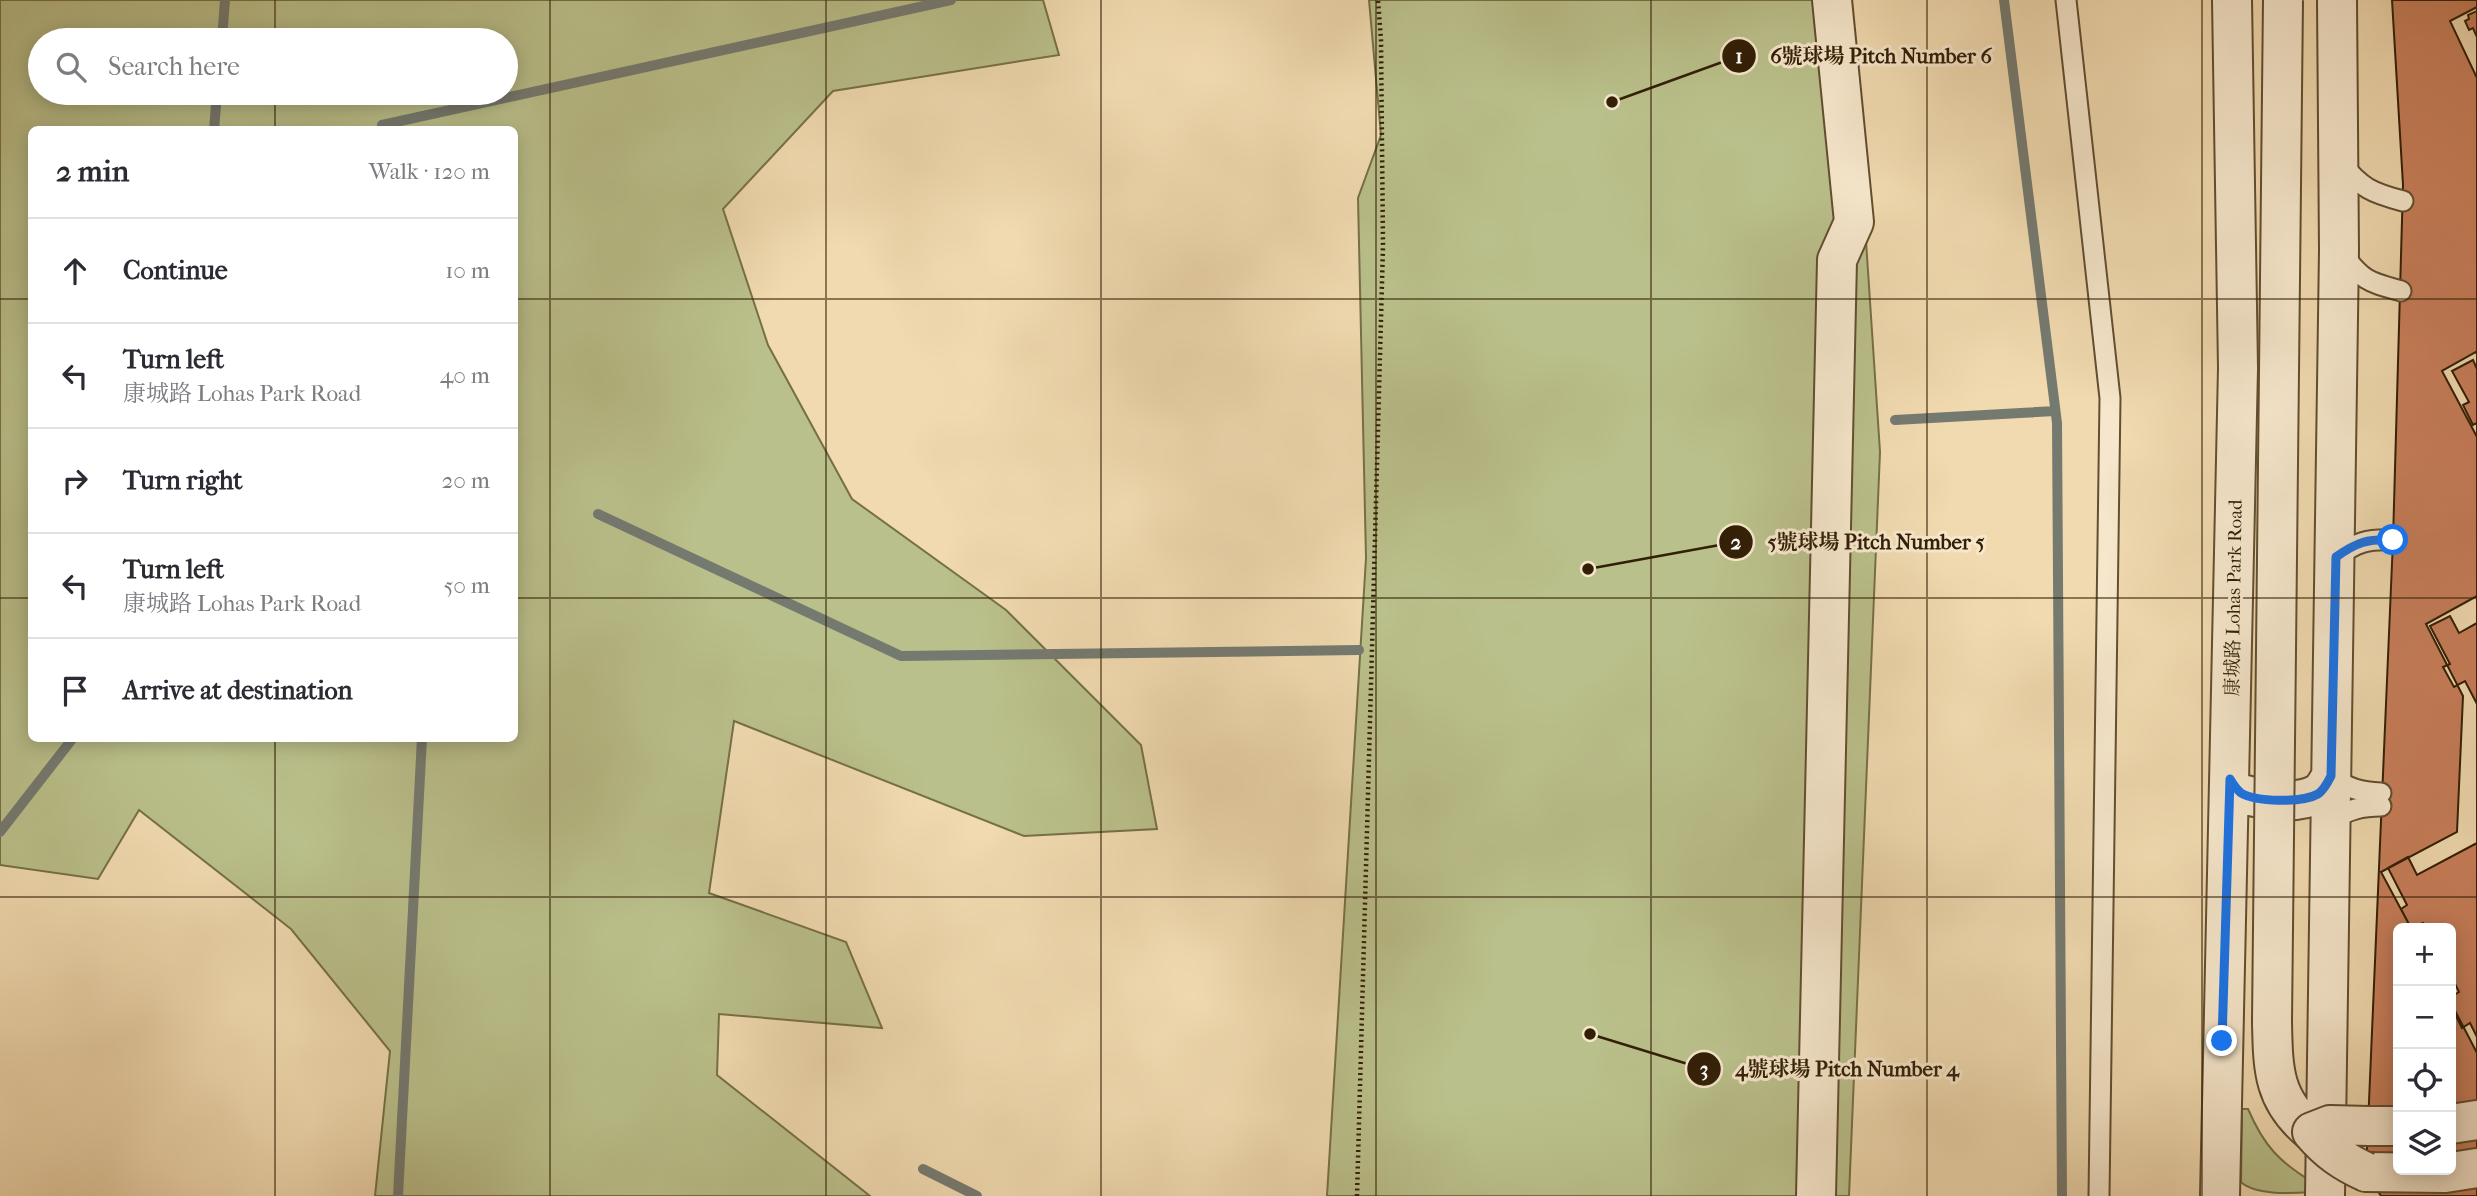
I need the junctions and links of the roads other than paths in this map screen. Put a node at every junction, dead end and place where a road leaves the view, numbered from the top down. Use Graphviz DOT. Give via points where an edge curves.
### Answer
graph roads {
  1 [pos="1832,0"];
  2 [pos="2066,0"];
  3 [pos="2232,0"];
  4 [pos="2283,0"];
  5 [pos="2337,0"];
  6 [pos="2338,159"];
  7 [pos="2403,201"];
  8 [pos="2339,250"];
  9 [pos="2401,290"];
  10 [pos="2393,540"];
  11 [pos="2336,557"];
  12 [pos="2331,776"];
  13 [pos="2230,779"];
  14 [pos="2331,820"];
  15 [pos="2477,1120"];
  16 [pos="2456,1123"];
  17 [pos="2384,1126"];
  18 [pos="2312,1132"];
  19 [pos="2477,1168"];
  20 [pos="1816,1196"];
  21 [pos="2099,1196"];
  22 [pos="2220,1196"];
  23 [pos="2325,1196"];
  1 -- 20 [label="street" via="1854,222 1837,260"];
  2 -- 21 [label="lane" via="2110,398"];
  3 -- 13 [label="street, 康城路 Lohas Park Road" via="2238,368"];
  4 -- 18 [label="street, bridge" via="2273,1064 2287,1106"];
  5 -- 6 [label="street"];
  6 -- 7 [label="lane" via="2356,182"];
  6 -- 8 [label="street"];
  8 -- 9 [label="lane" via="2355,272 2370,282"];
  8 -- 11 [label="street"];
  10 -- 11 [label="lane" via="2354,544"];
  11 -- 12 [label="street"];
  12 -- 13 [label="street" via="2318,793 2300,800 2256,798 2242,793"];
  12 -- 14 [label="street"];
  12 -- 14 [label="lane" via="2381,800"];
  13 -- 22 [label="street, 康城路 Lohas Park Road"];
  14 -- 23 [label="street"];
  15 -- 16 [label="street"];
  17 -- 18 [label="street, bridge" via="2330,1125"];
  18 -- 19 [label="street, bridge" via="2343,1161 2366,1172 2445,1173"];
}
